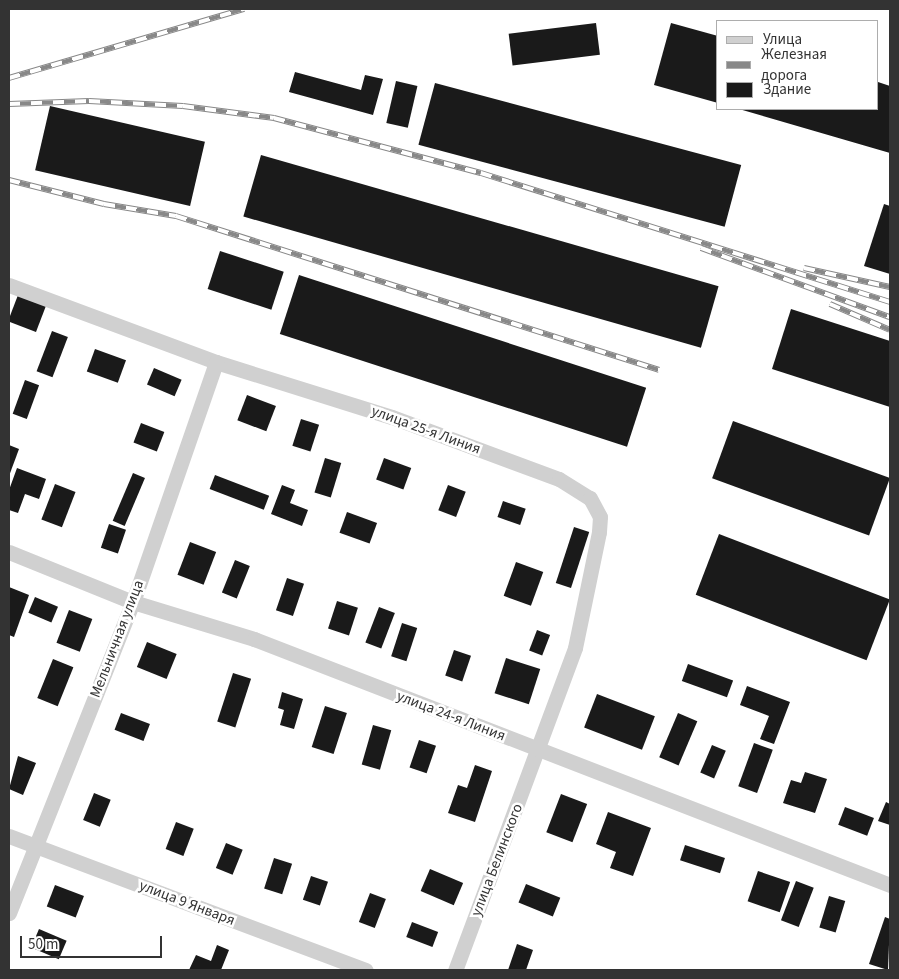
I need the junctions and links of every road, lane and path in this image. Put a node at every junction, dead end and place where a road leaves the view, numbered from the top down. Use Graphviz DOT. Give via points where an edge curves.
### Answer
graph roads {
  1 [pos="9,285"];
  2 [pos="216,362"];
  3 [pos="9,552"];
  4 [pos="133,602"];
  5 [pos="538,750"];
  6 [pos="9,836"];
  7 [pos="34,845"];
  8 [pos="890,885"];
  9 [pos="9,913"];
  10 [pos="366,970"];
  11 [pos="455,970"];
  1 -- 2 [label="street, улица 25-я Линия"];
  2 -- 4 [label="street, Мельничная улица"];
  2 -- 5 [label="street, улица 25-я Линия" via="402,421 559,479 590,498 600,517 599,532 575,648"];
  3 -- 4 [label="street, улица 24-я Линия"];
  4 -- 5 [label="street, улица 24-я Линия" via="254,638"];
  4 -- 7 [label="street, Мельничная улица"];
  5 -- 8 [label="street, улица 24-я Линия"];
  5 -- 11 [label="street, улица Белинского"];
  6 -- 7 [label="street, улица 9 Января"];
  7 -- 9 [label="street, Мельничная улица"];
  7 -- 10 [label="street, улица 9 Января"];
}
